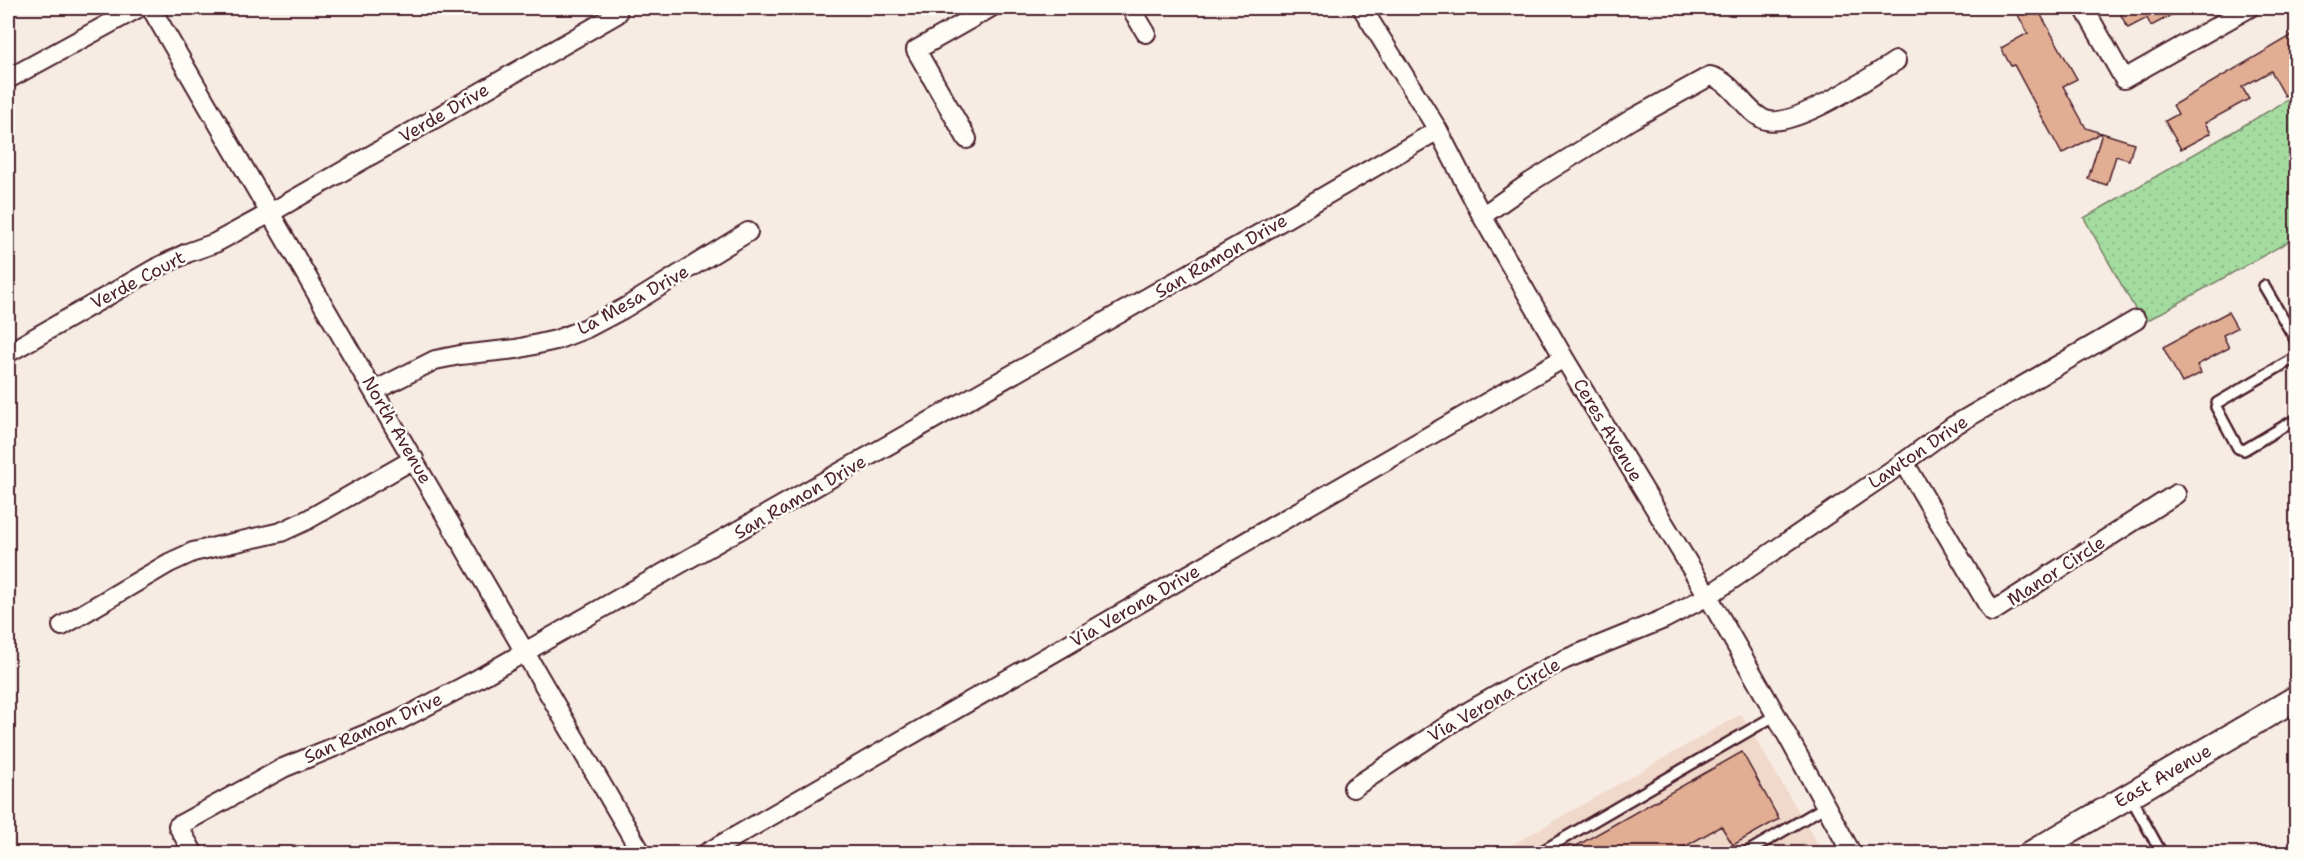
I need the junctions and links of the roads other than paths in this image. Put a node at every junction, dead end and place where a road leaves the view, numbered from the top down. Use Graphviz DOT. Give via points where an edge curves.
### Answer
graph roads {
  1 [pos="138,8"];
  2 [pos="152,8"];
  3 [pos="990,8"];
  4 [pos="1131,8"];
  5 [pos="1362,8"];
  6 [pos="2084,8"];
  7 [pos="2249,8"];
  8 [pos="617,14"];
  9 [pos="1146,33"];
  10 [pos="1896,61"];
  11 [pos="8,79"];
  12 [pos="1438,130"];
  13 [pos="967,139"];
  14 [pos="272,212"];
  15 [pos="1482,216"];
  16 [pos="748,232"];
  17 [pos="2264,286"];
  18 [pos="2136,320"];
  19 [pos="2296,341"];
  20 [pos="8,353"];
  21 [pos="2296,357"];
  22 [pos="1564,358"];
  23 [pos="374,391"];
  24 [pos="2296,419"];
  25 [pos="414,459"];
  26 [pos="1904,462"];
  27 [pos="2176,494"];
  28 [pos="1708,596"];
  29 [pos="62,626"];
  30 [pos="527,652"];
  31 [pos="2296,698"];
  32 [pos="1776,715"];
  33 [pos="1353,788"];
  34 [pos="2130,795"];
  35 [pos="1826,806"];
  36 [pos="194,854"];
  37 [pos="642,854"];
  38 [pos="705,854"];
  39 [pos="1537,854"];
  40 [pos="1744,854"];
  41 [pos="1852,854"];
  42 [pos="2030,854"];
  43 [pos="2162,854"];
  1 -- 11 [label="street"];
  2 -- 14 [label="street, North Avenue"];
  3 -- 13 [label="street" via="916,50"];
  4 -- 9 [label="street"];
  5 -- 12 [label="street, Ceres Avenue"];
  6 -- 7 [label="street" via="2124,79"];
  8 -- 14 [label="street, Verde Drive"];
  10 -- 15 [label="street" via="1815,109 1774,121 1764,119 1721,79 1710,76 1623,125"];
  12 -- 15 [label="street, Ceres Avenue"];
  12 -- 30 [label="street, San Ramon Drive"];
  14 -- 20 [label="street, Verde Court" via="215,243 156,268"];
  14 -- 23 [label="street, North Avenue"];
  15 -- 22 [label="street, Ceres Avenue"];
  16 -- 23 [label="street, La Mesa Drive" via="587,328 516,349 435,360"];
  17 -- 19 [label="lane"];
  18 -- 26 [label="street, Lawton Drive" via="1953,426"];
  21 -- 24 [label="lane" via="2216,407 2238,448 2244,450"];
  22 -- 28 [label="street, Ceres Avenue"];
  22 -- 38 [label="street, Via Verona Drive"];
  23 -- 25 [label="street, North Avenue"];
  25 -- 29 [label="street" via="281,532 193,552 169,563"];
  25 -- 30 [label="street, North Avenue"];
  26 -- 27 [label="street, Manor Circle" via="1992,612"];
  26 -- 28 [label="street, Lawton Drive"];
  28 -- 32 [label="street, Ceres Avenue"];
  28 -- 33 [label="street, Via Verona Circle" via="1664,620 1520,682"];
  30 -- 36 [label="street, San Ramon Drive" via="398,721 283,768 178,826"];
  30 -- 37 [label="street, North Avenue"];
  31 -- 34 [label="main road, East Avenue"];
  32 -- 35 [label="street, Ceres Avenue"];
  32 -- 39 [label="lane"];
  34 -- 42 [label="main road, East Avenue"];
  34 -- 43 [label="lane"];
  35 -- 40 [label="lane"];
  35 -- 41 [label="street, Ceres Avenue"];
}
